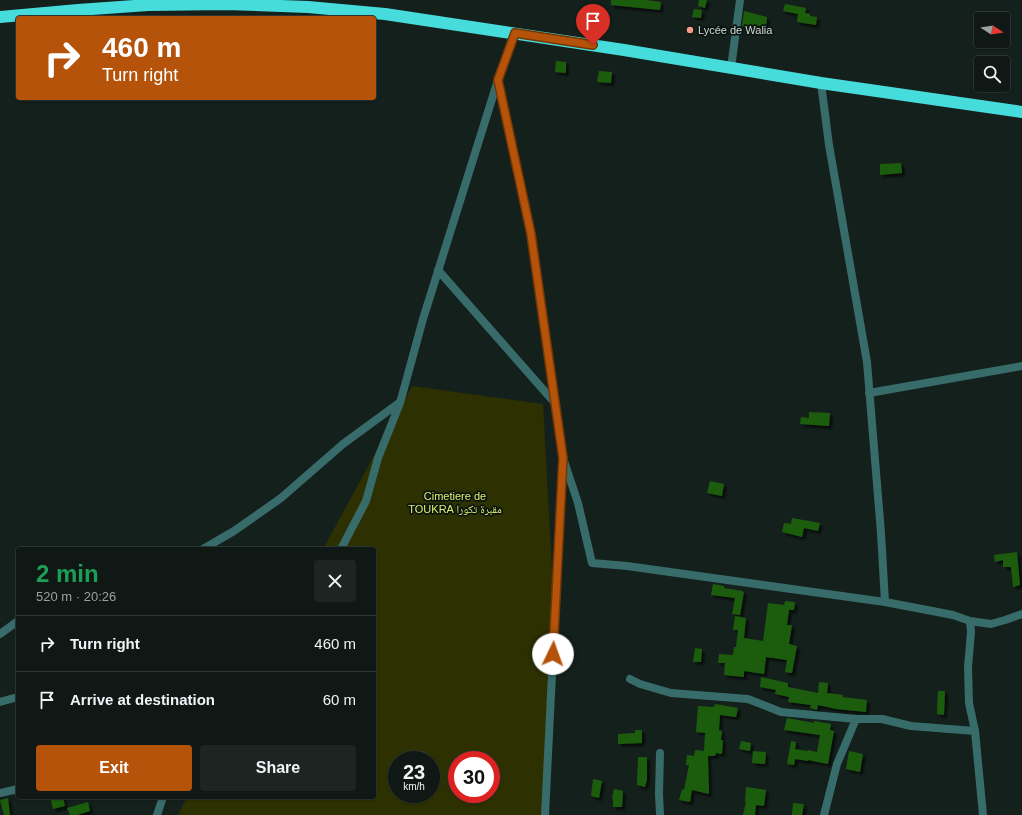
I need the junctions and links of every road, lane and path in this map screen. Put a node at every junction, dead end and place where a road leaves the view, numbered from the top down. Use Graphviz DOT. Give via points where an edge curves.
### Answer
graph roads {
  1 [pos="740,0"];
  2 [pos="185,2"];
  3 [pos="0,17"];
  4 [pos="515,33"];
  5 [pos="731,68"];
  6 [pos="498,80"];
  7 [pos="821,83"];
  8 [pos="1022,112"];
  9 [pos="438,270"];
  10 [pos="1022,366"];
  11 [pos="870,393"];
  12 [pos="400,402"];
  13 [pos="556,403"];
  14 [pos="563,458"];
  15 [pos="214,546"];
  16 [pos="342,547"];
  17 [pos="885,602"];
  18 [pos="1022,614"];
  19 [pos="970,621"];
  20 [pos="16,622"];
  21 [pos="0,634"];
  22 [pos="630,679"];
  23 [pos="16,698"];
  24 [pos="0,702"];
  25 [pos="856,719"];
  26 [pos="975,731"];
  27 [pos="660,753"];
  28 [pos="16,789"];
  29 [pos="0,793"];
  30 [pos="162,799"];
  31 [pos="157,815"];
  32 [pos="545,815"];
  33 [pos="660,815"];
  34 [pos="824,815"];
  35 [pos="983,815"];
  1 -- 5 [label="street"];
  2 -- 3 [label="highway"];
  2 -- 4 [label="highway" via="385,14"];
  4 -- 5 [label="highway"];
  4 -- 6 [label="street"];
  5 -- 7 [label="highway"];
  6 -- 9 [label="street"];
  6 -- 13 [label="street" via="531,234"];
  7 -- 8 [label="highway"];
  7 -- 11 [label="street"];
  9 -- 12 [label="street"];
  9 -- 13 [label="street"];
  10 -- 11 [label="street"];
  11 -- 17 [label="street"];
  12 -- 15 [label="street" via="343,444 281,498"];
  12 -- 16 [label="street" via="378,458 366,502"];
  13 -- 14 [label="street"];
  14 -- 17 [label="street" via="578,503 592,563"];
  14 -- 32 [label="street"];
  17 -- 19 [label="street" via="953,615"];
  18 -- 19 [label="street" via="991,624"];
  19 -- 26 [label="street" via="968,702"];
  20 -- 21 [label="street"];
  22 -- 25 [label="street" via="671,692 748,699 781,712"];
  23 -- 24 [label="street"];
  25 -- 26 [label="street" via="882,719 911,726"];
  25 -- 34 [label="street" via="837,764"];
  26 -- 35 [label="street"];
  27 -- 33 [label="street"];
  28 -- 29 [label="street"];
  30 -- 31 [label="street"];
}
